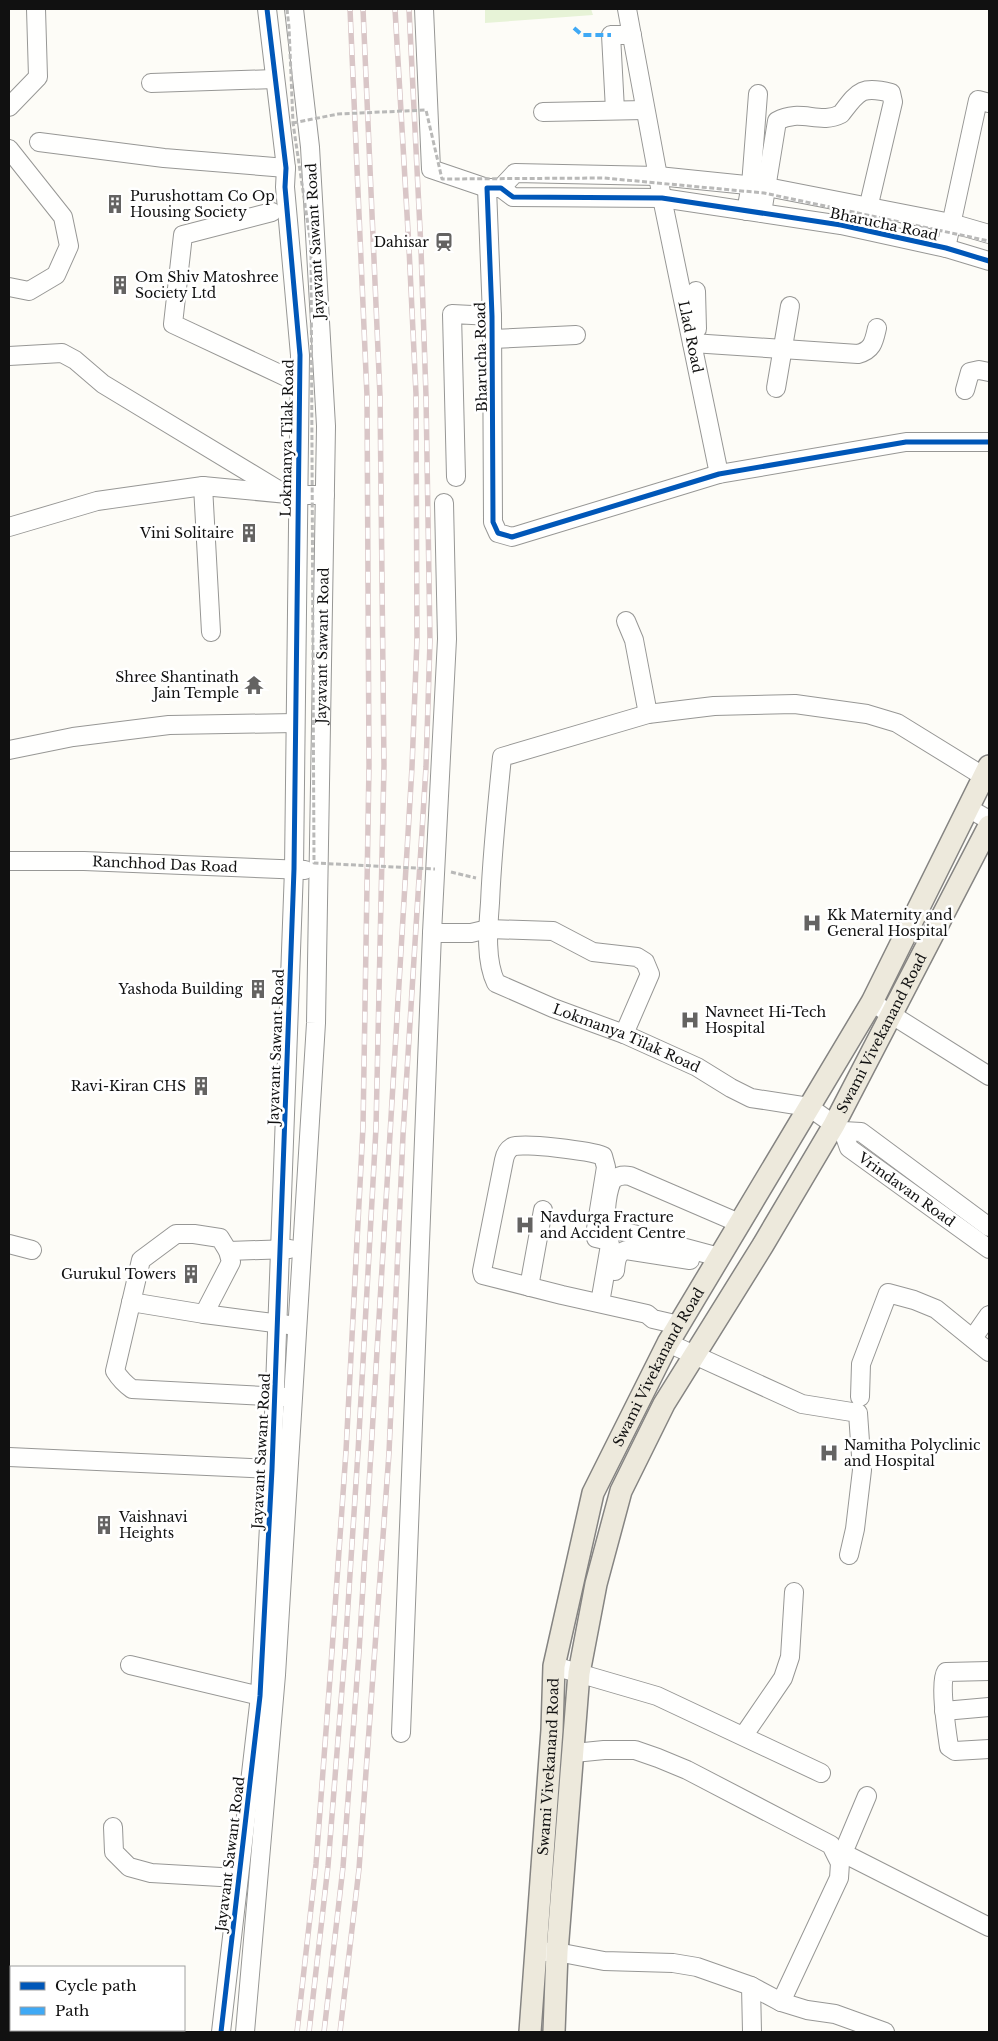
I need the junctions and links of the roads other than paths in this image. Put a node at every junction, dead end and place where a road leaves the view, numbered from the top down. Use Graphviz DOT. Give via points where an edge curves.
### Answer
graph roads {
  1 [pos="36,9"];
  2 [pos="268,9"];
  3 [pos="294,9"];
  4 [pos="424,9"];
  5 [pos="628,9"];
  6 [pos="632,35"];
  7 [pos="276,79"];
  8 [pos="151,82"];
  9 [pos="758,94"];
  10 [pos="989,103"];
  11 [pos="9,107"];
  12 [pos="615,110"];
  13 [pos="645,110"];
  14 [pos="543,112"];
  15 [pos="38,142"];
  16 [pos="9,149"];
  17 [pos="286,168"];
  18 [pos="658,176"];
  19 [pos="759,186"];
  20 [pos="494,188"];
  21 [pos="662,198"];
  22 [pos="868,206"];
  23 [pos="272,212"];
  24 [pos="754,212"];
  25 [pos="951,223"];
  26 [pos="863,230"];
  27 [pos="989,234"];
  28 [pos="946,248"];
  29 [pos="989,261"];
  30 [pos="9,288"];
  31 [pos="696,291"];
  32 [pos="790,306"];
  33 [pos="492,316"];
  34 [pos="877,328"];
  35 [pos="576,335"];
  36 [pos="492,339"];
  37 [pos="695,344"];
  38 [pos="783,348"];
  39 [pos="9,356"];
  40 [pos="989,372"];
  41 [pos="299,383"];
  42 [pos="776,388"];
  43 [pos="965,390"];
  44 [pos="989,442"];
  45 [pos="719,474"];
  46 [pos="456,477"];
  47 [pos="203,486"];
  48 [pos="290,494"];
  49 [pos="325,494"];
  50 [pos="444,503"];
  51 [pos="9,527"];
  52 [pos="626,621"];
  53 [pos="211,632"];
  54 [pos="648,714"];
  55 [pos="295,723"];
  56 [pos="9,750"];
  57 [pos="981,787"];
  58 [pos="989,820"];
  59 [pos="989,826"];
  60 [pos="9,861"];
  61 [pos="294,869"];
  62 [pos="319,877"];
  63 [pos="488,929"];
  64 [pos="432,933"];
  65 [pos="872,1002"];
  66 [pos="891,1015"];
  67 [pos="624,1034"];
  68 [pos="989,1076"];
  69 [pos="809,1107"];
  70 [pos="838,1128"];
  71 [pos="543,1210"];
  72 [pos="739,1223"];
  73 [pos="989,1227"];
  74 [pos="9,1244"];
  75 [pos="280,1249"];
  76 [pos="302,1249"];
  77 [pos="989,1249"];
  78 [pos="32,1250"];
  79 [pos="228,1251"];
  80 [pos="717,1260"];
  81 [pos="530,1288"];
  82 [pos="131,1302"];
  83 [pos="605,1304"];
  84 [pos="204,1314"];
  85 [pos="989,1315"];
  86 [pos="277,1324"];
  87 [pos="297,1325"];
  88 [pos="677,1328"];
  89 [pos="973,1338"];
  90 [pos="989,1352"];
  91 [pos="695,1356"];
  92 [pos="860,1396"];
  93 [pos="274,1397"];
  94 [pos="292,1397"];
  95 [pos="9,1457"];
  96 [pos="272,1469"];
  97 [pos="849,1555"];
  98 [pos="794,1592"];
  99 [pos="130,1665"];
  100 [pos="554,1666"];
  101 [pos="989,1671"];
  102 [pos="579,1673"];
  103 [pos="260,1696"];
  104 [pos="989,1707"];
  105 [pos="944,1711"];
  106 [pos="401,1733"];
  107 [pos="744,1736"];
  108 [pos="989,1749"];
  109 [pos="574,1753"];
  110 [pos="821,1772"];
  111 [pos="867,1796"];
  112 [pos="113,1827"];
  113 [pos="542,1850"];
  114 [pos="566,1852"];
  115 [pos="238,1878"];
  116 [pos="989,1927"];
  117 [pos="535,1952"];
  118 [pos="557,1952"];
  119 [pos="750,1986"];
  120 [pos="781,2002"];
  121 [pos="220,2032"];
  122 [pos="245,2032"];
  123 [pos="530,2032"];
  124 [pos="554,2032"];
  125 [pos="752,2032"];
  126 [pos="885,2032"];
  1 -- 11 [label="street" via="38,77"];
  2 -- 7 [label="street, Lokmanya Tilak Road"];
  3 -- 49 [label="street, Jayavant Sawant Road" via="310,147 326,426"];
  4 -- 20 [label="street" via="431,169"];
  5 -- 6 [label="street, Llad Road"];
  6 -- 12 [label="street" via="610,35"];
  6 -- 13 [label="street, Llad Road"];
  7 -- 8 [label="street"];
  7 -- 17 [label="street, Lokmanya Tilak Road"];
  9 -- 19 [label="street"];
  10 -- 25 [label="street" via="978,100"];
  12 -- 13 [label="street"];
  12 -- 14 [label="street"];
  13 -- 18 [label="street, Llad Road"];
  15 -- 17 [label="street" via="164,158"];
  16 -- 30 [label="street" via="63,217 69,246 56,275 29,291"];
  17 -- 41 [label="street, Lokmanya Tilak Road" via="300,355"];
  18 -- 19 [label="street"];
  18 -- 20 [label="street" via="515,173"];
  18 -- 21 [label="street, Llad Road"];
  19 -- 22 [label="street"];
  19 -- 22 [label="street" via="777,121 796,115 837,116 857,93 865,89 883,91 890,93 893,102"];
  19 -- 24 [label="street"];
  20 -- 21 [label="street, Bharucha Road" via="513,197"];
  20 -- 33 [label="street, Bharucha Road"];
  21 -- 24 [label="street, Bharucha Road"];
  21 -- 37 [label="street, Llad Road"];
  22 -- 25 [label="street"];
  22 -- 26 [label="street"];
  23 -- 41 [label="street" via="183,235 173,324"];
  24 -- 26 [label="street, Bharucha Road"];
  25 -- 27 [label="street"];
  25 -- 28 [label="street"];
  26 -- 28 [label="street, Bharucha Road"];
  28 -- 29 [label="street, Bharucha Road"];
  31 -- 37 [label="street"];
  32 -- 38 [label="street"];
  33 -- 36 [label="street, Bharucha Road"];
  33 -- 46 [label="street" via="452,314"];
  34 -- 38 [label="street" via="874,344 866,352 858,354"];
  35 -- 36 [label="street"];
  36 -- 45 [label="street, Bharucha Road" via="493,522 498,533 512,537"];
  37 -- 38 [label="street"];
  37 -- 45 [label="street, Llad Road"];
  38 -- 42 [label="street"];
  39 -- 48 [label="street" via="62,353 76,360 103,384"];
  40 -- 43 [label="street" via="970,372"];
  41 -- 48 [label="street, Lokmanya Tilak Road"];
  44 -- 45 [label="street, Bharucha Road" via="906,442"];
  47 -- 48 [label="street"];
  47 -- 51 [label="street" via="96,501"];
  47 -- 53 [label="street"];
  48 -- 49 [label="street"];
  48 -- 55 [label="street, Lokmanya Tilak Road"];
  49 -- 62 [label="street, Jayavant Sawant Road"];
  50 -- 64 [label="street" via="447,639"];
  52 -- 54 [label="street" via="634,640"];
  54 -- 57 [label="street" via="714,706 795,704 866,714 897,723"];
  54 -- 63 [label="street" via="502,757"];
  55 -- 56 [label="street" via="169,725 72,737"];
  55 -- 61 [label="street, Lokmanya Tilak Road"];
  57 -- 58 [label="street"];
  57 -- 65 [label="main road, Swami Vivekanand Road"];
  59 -- 66 [label="main road, Swami Vivekanand Road"];
  60 -- 61 [label="street, Ranchhod Das Road"];
  61 -- 62 [label="street, Ranchhod Das Road"];
  61 -- 75 [label="street, Jayavant Sawant Road"];
  62 -- 76 [label="street, Jayavant Sawant Road" via="316,1023"];
  63 -- 64 [label="street" via="471,933"];
  63 -- 67 [label="street, Lokmanya Tilak Road" via="490,965 496,983"];
  63 -- 67 [label="street" via="553,930 593,952 637,957 645,962 650,974"];
  64 -- 106 [label="street"];
  65 -- 66 [label="street"];
  65 -- 69 [label="main road, Swami Vivekanand Road"];
  66 -- 68 [label="street"];
  66 -- 70 [label="main road, Swami Vivekanand Road"];
  67 -- 69 [label="street, Lokmanya Tilak Road" via="697,1067 750,1098"];
  69 -- 70 [label="street, Vrindavan Road"];
  69 -- 72 [label="main road, Swami Vivekanand Road"];
  70 -- 73 [label="street" via="861,1132"];
  70 -- 77 [label="street, Vrindavan Road" via="849,1148"];
  70 -- 91 [label="main road, Swami Vivekanand Road"];
  71 -- 81 [label="street"];
  72 -- 80 [label="main road, Swami Vivekanand Road"];
  72 -- 80 [label="street" via="630,1176 615,1178 610,1184 604,1220 606,1227"];
  74 -- 78 [label="street"];
  75 -- 76 [label="street"];
  75 -- 79 [label="street"];
  75 -- 86 [label="street, Jayavant Sawant Road"];
  76 -- 87 [label="street, Jayavant Sawant Road"];
  79 -- 82 [label="street" via="220,1238 176,1234 141,1260"];
  79 -- 84 [label="street" via="231,1262"];
  80 -- 83 [label="street" via="621,1251"];
  80 -- 88 [label="main road, Swami Vivekanand Road"];
  81 -- 83 [label="street"];
  81 -- 83 [label="street" via="486,1277 482,1271 506,1154 511,1147 522,1145 598,1154 603,1156 606,1168 595,1235 610,1242"];
  82 -- 84 [label="street"];
  82 -- 93 [label="street" via="115,1371 132,1389"];
  83 -- 88 [label="street" via="647,1314"];
  84 -- 86 [label="street"];
  85 -- 89 [label="street"];
  86 -- 87 [label="street"];
  86 -- 93 [label="street, Jayavant Sawant Road"];
  87 -- 94 [label="street, Jayavant Sawant Road"];
  88 -- 91 [label="street"];
  88 -- 100 [label="main road, Swami Vivekanand Road" via="593,1493"];
  89 -- 90 [label="street"];
  89 -- 92 [label="street" via="936,1309 888,1294 861,1364"];
  91 -- 97 [label="street" via="802,1404 858,1413 862,1470"];
  91 -- 102 [label="main road, Swami Vivekanand Road" via="664,1404 621,1491 596,1584"];
  93 -- 94 [label="street"];
  93 -- 96 [label="street, Jayavant Sawant Road"];
  94 -- 122 [label="street, Jayavant Sawant Road" via="276,1675"];
  95 -- 96 [label="street"];
  96 -- 103 [label="street, Jayavant Sawant Road"];
  98 -- 107 [label="street" via="790,1657 783,1678"];
  99 -- 103 [label="street"];
  100 -- 102 [label="street"];
  100 -- 113 [label="main road, Swami Vivekanand Road"];
  101 -- 105 [label="street" via="946,1672 943,1678"];
  102 -- 107 [label="street" via="657,1696"];
  102 -- 109 [label="main road, Swami Vivekanand Road"];
  103 -- 115 [label="street, Jayavant Sawant Road"];
  104 -- 105 [label="street"];
  105 -- 108 [label="street" via="951,1750"];
  107 -- 110 [label="street"];
  109 -- 114 [label="main road, Swami Vivekanand Road"];
  109 -- 120 [label="street" via="635,1750 658,1758 831,1844 840,1863 839,1878"];
  111 -- 116 [label="street" via="844,1853"];
  112 -- 115 [label="street" via="114,1852 129,1867 151,1873"];
  113 -- 114 [label="main road"];
  113 -- 117 [label="main road, Swami Vivekanand Road"];
  114 -- 118 [label="main road, Swami Vivekanand Road"];
  115 -- 121 [label="street, Jayavant Sawant Road"];
  117 -- 118 [label="street"];
  117 -- 123 [label="main road, Swami Vivekanand Road"];
  118 -- 119 [label="street" via="604,1961 640,1954 673,1964 716,1965"];
  118 -- 124 [label="main road, Swami Vivekanand Road"];
  119 -- 120 [label="street"];
  119 -- 125 [label="street"];
  120 -- 126 [label="street" via="835,2014"];
}
